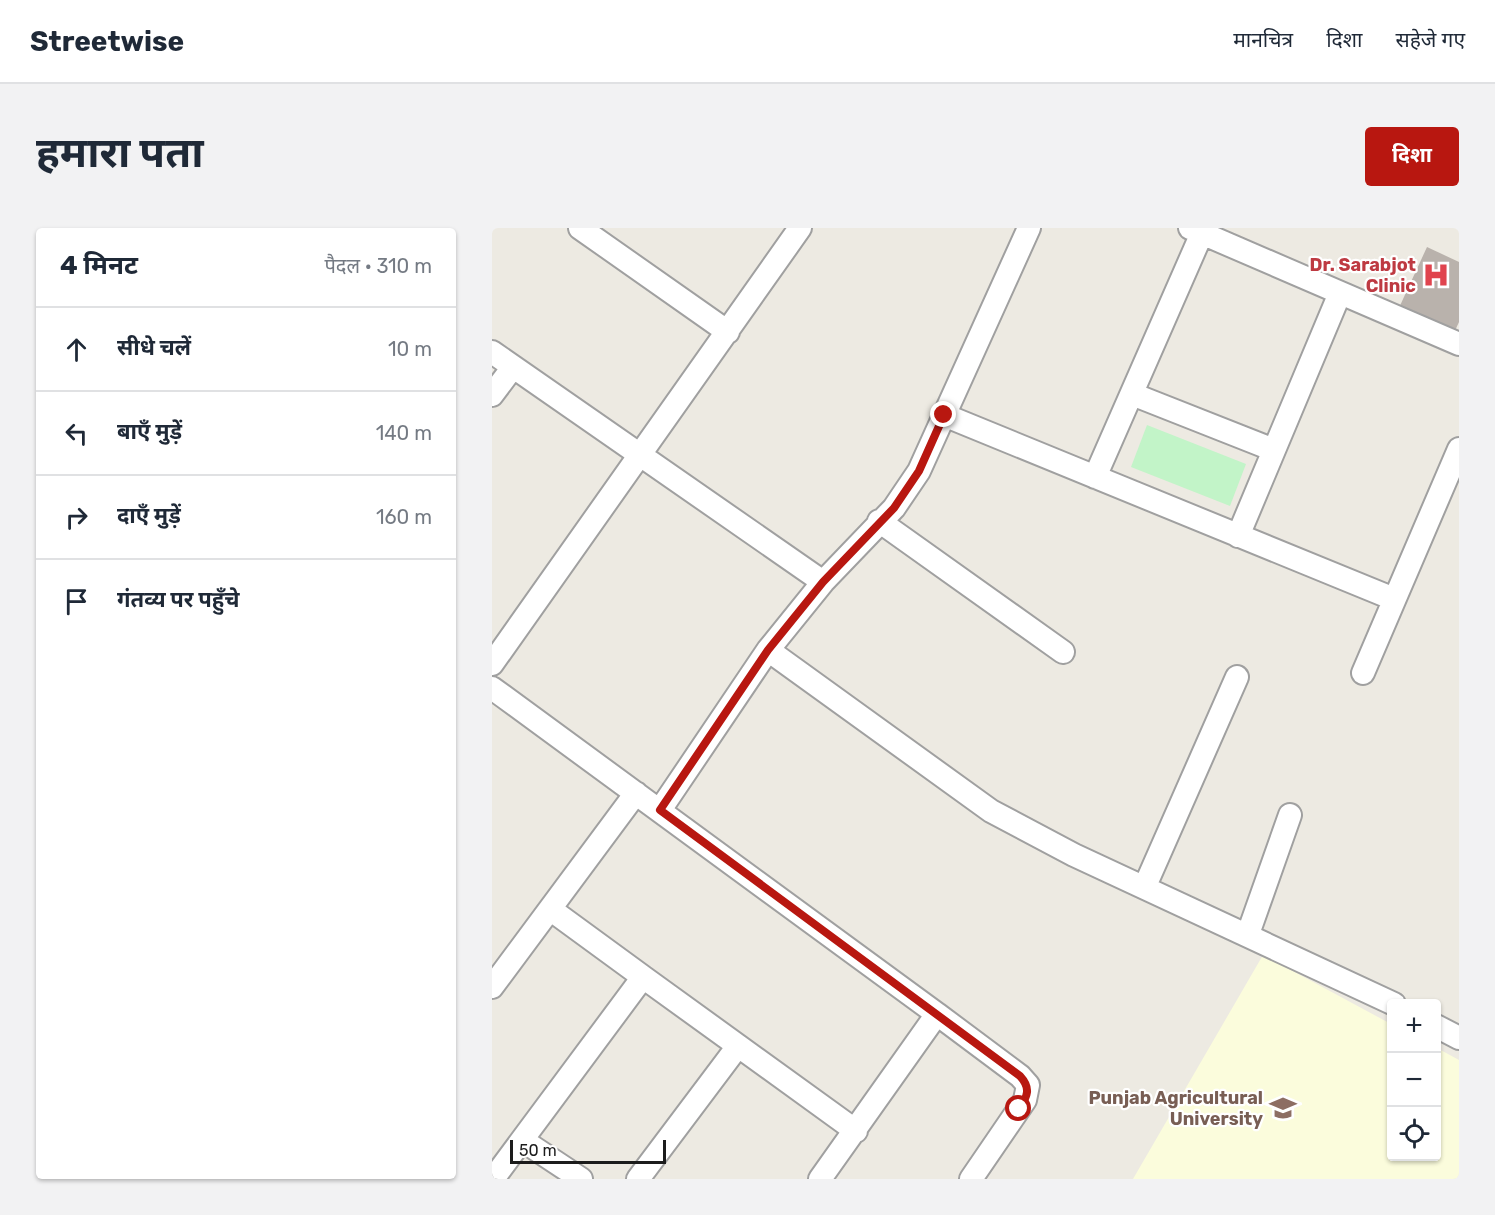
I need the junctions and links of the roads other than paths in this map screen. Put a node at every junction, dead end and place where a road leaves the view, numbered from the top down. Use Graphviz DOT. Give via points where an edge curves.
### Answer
graph roads {
  1 [pos="580,228"];
  2 [pos="800,228"];
  3 [pos="1029,228"];
  4 [pos="1196,231"];
  5 [pos="1340,292"];
  6 [pos="728,332"];
  7 [pos="1459,344"];
  8 [pos="492,352"];
  9 [pos="513,367"];
  10 [pos="1132,394"];
  11 [pos="492,395"];
  12 [pos="944,415"];
  13 [pos="1274,450"];
  14 [pos="1459,450"];
  15 [pos="640,456"];
  16 [pos="1095,477"];
  17 [pos="879,521"];
  18 [pos="1238,536"];
  19 [pos="823,582"];
  20 [pos="1394,600"];
  21 [pos="768,650"];
  22 [pos="1063,652"];
  23 [pos="492,664"];
  24 [pos="1364,673"];
  25 [pos="1237,677"];
  26 [pos="492,688"];
  27 [pos="636,793"];
  28 [pos="660,810"];
  29 [pos="1290,815"];
  30 [pos="1145,886"];
  31 [pos="550,909"];
  32 [pos="1248,934"];
  33 [pos="643,977"];
  34 [pos="492,987"];
  35 [pos="1387,1001"];
  36 [pos="936,1014"];
  37 [pos="1441,1028"];
  38 [pos="1459,1038"];
  39 [pos="738,1046"];
  40 [pos="856,1131"];
  41 [pos="522,1140"];
  42 [pos="493,1179"];
  43 [pos="581,1179"];
  44 [pos="638,1179"];
  45 [pos="820,1179"];
  46 [pos="971,1179"];
  1 -- 6 [label="street"];
  2 -- 6 [label="street"];
  3 -- 12 [label="street"];
  4 -- 5 [label="street"];
  4 -- 10 [label="street"];
  5 -- 7 [label="street"];
  5 -- 13 [label="street"];
  6 -- 15 [label="street"];
  8 -- 9 [label="street"];
  9 -- 11 [label="street"];
  9 -- 15 [label="street"];
  10 -- 13 [label="street"];
  10 -- 16 [label="street"];
  12 -- 16 [label="street"];
  12 -- 17 [label="street" via="919,471 894,508"];
  13 -- 18 [label="street"];
  14 -- 20 [label="street"];
  15 -- 19 [label="street"];
  15 -- 23 [label="street"];
  16 -- 18 [label="street"];
  17 -- 19 [label="street"];
  17 -- 22 [label="street"];
  18 -- 20 [label="street"];
  19 -- 21 [label="street"];
  20 -- 24 [label="street"];
  21 -- 28 [label="street"];
  21 -- 30 [label="street" via="991,811 1074,855"];
  25 -- 30 [label="street"];
  26 -- 27 [label="street"];
  27 -- 28 [label="street"];
  27 -- 31 [label="street"];
  28 -- 36 [label="street"];
  29 -- 32 [label="street"];
  30 -- 32 [label="street"];
  31 -- 33 [label="street"];
  31 -- 34 [label="street"];
  32 -- 35 [label="street"];
  33 -- 39 [label="street"];
  33 -- 41 [label="street"];
  36 -- 40 [label="street"];
  36 -- 46 [label="street" via="1028,1084 1025,1100"];
  37 -- 38 [label="street"];
  39 -- 40 [label="street"];
  39 -- 44 [label="street"];
  40 -- 45 [label="street"];
  41 -- 42 [label="street"];
  41 -- 43 [label="street"];
}
